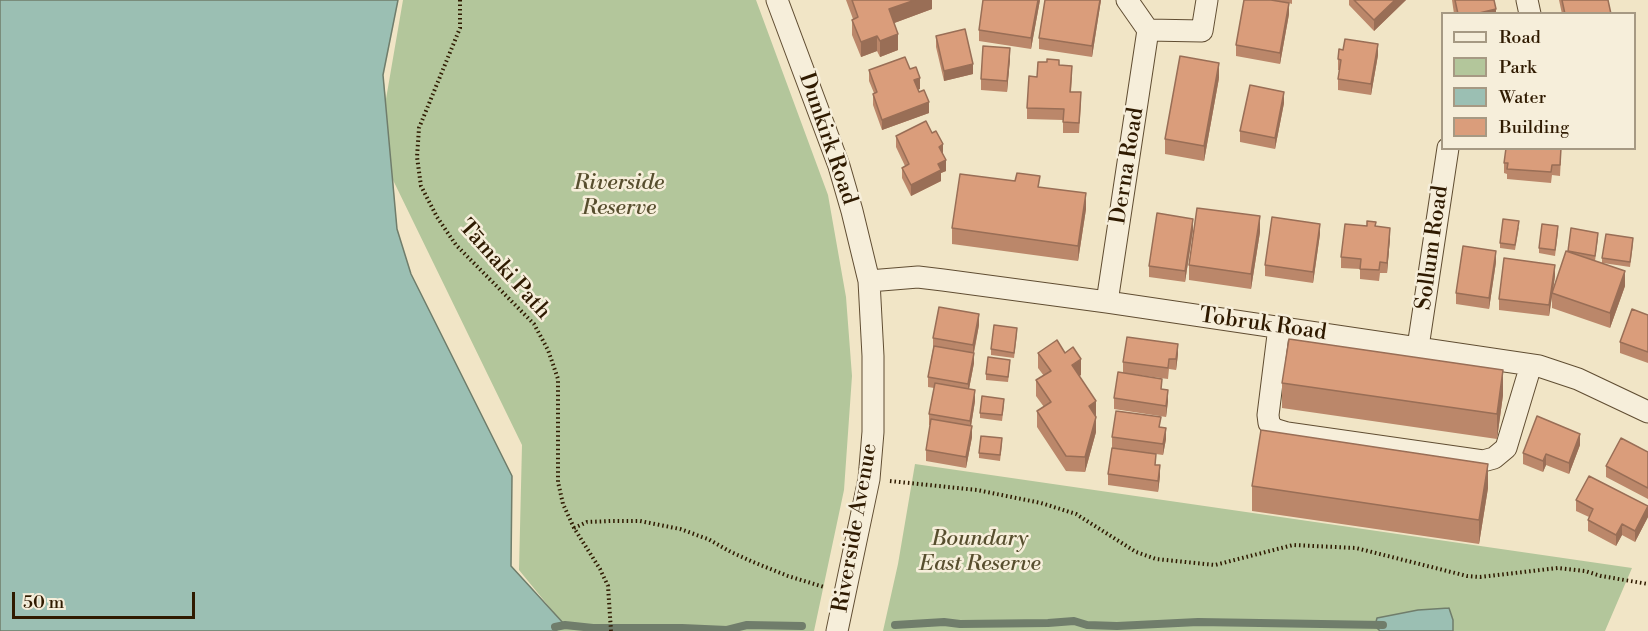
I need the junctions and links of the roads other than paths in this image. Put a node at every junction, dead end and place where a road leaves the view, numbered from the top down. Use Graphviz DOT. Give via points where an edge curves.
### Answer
graph roads {
  1 [pos="777,0"];
  2 [pos="1127,0"];
  3 [pos="1207,0"];
  4 [pos="1148,30"];
  5 [pos="1448,150"];
  6 [pos="869,281"];
  7 [pos="1107,302"];
  8 [pos="1279,327"];
  9 [pos="1418,347"];
  10 [pos="1532,365"];
  11 [pos="1648,412"];
  12 [pos="837,631"];
  1 -- 6 [label="street, Dunkirk Road" via="831,143"];
  2 -- 4 [label="street"];
  3 -- 4 [label="street" via="1202,31"];
  4 -- 7 [label="street, Derna Road"];
  5 -- 9 [label="street, Sollum Road"];
  6 -- 7 [label="street, Tobruk Road" via="918,277"];
  6 -- 12 [label="street, Riverside Avenue" via="873,396 869,479"];
  7 -- 8 [label="street, Tobruk Road"];
  8 -- 9 [label="street, Tobruk Road"];
  8 -- 10 [label="street" via="1268,415 1274,429 1287,432 1483,461 1494,458 1506,448"];
  9 -- 10 [label="street, Tobruk Road"];
  10 -- 11 [label="street, Tobruk Road" via="1578,379"];
}
